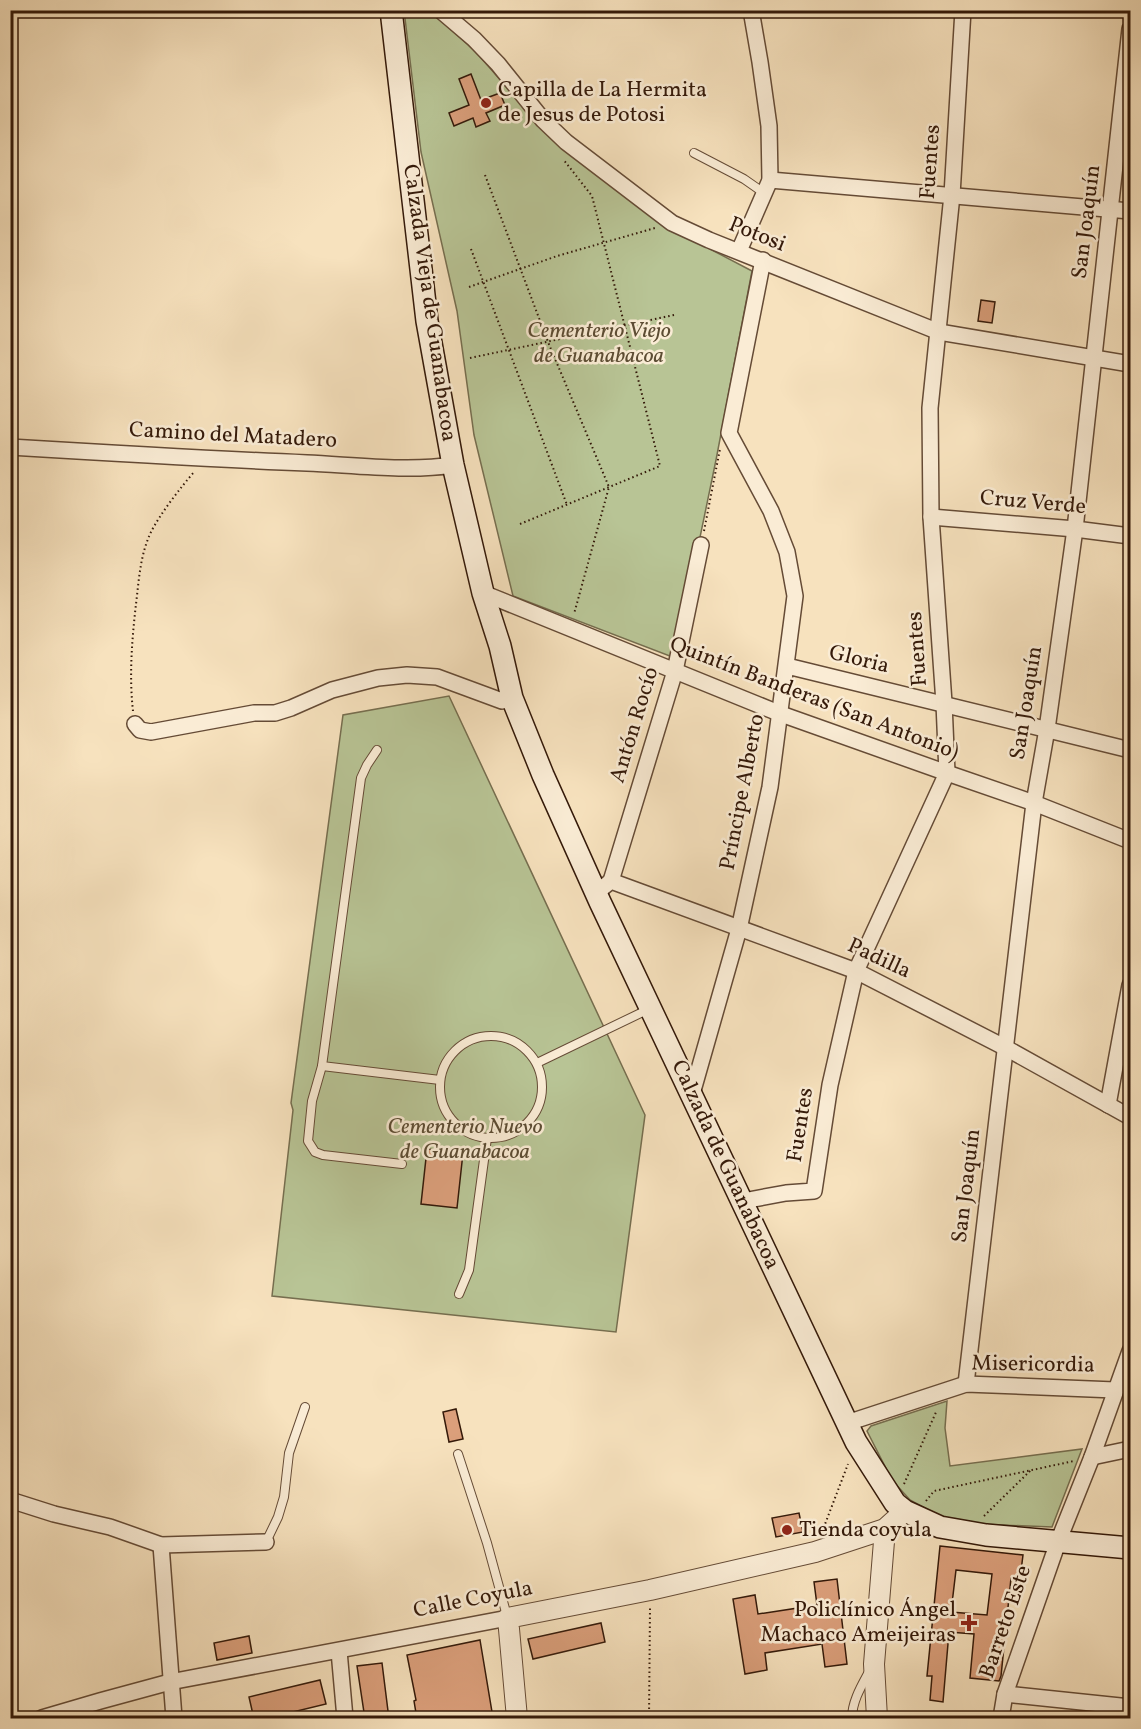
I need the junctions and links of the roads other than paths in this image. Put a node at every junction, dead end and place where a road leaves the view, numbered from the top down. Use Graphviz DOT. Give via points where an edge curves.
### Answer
graph roads {
  1 [pos="391,10"];
  2 [pos="440,10"];
  3 [pos="751,10"];
  4 [pos="963,10"];
  5 [pos="1131,29"];
  6 [pos="694,153"];
  7 [pos="767,187"];
  8 [pos="952,195"];
  9 [pos="1112,210"];
  10 [pos="1131,211"];
  11 [pos="739,251"];
  12 [pos="763,260"];
  13 [pos="939,332"];
  14 [pos="1094,358"];
  15 [pos="1131,364"];
  16 [pos="10,447"];
  17 [pos="453,465"];
  18 [pos="931,517"];
  19 [pos="1075,529"];
  20 [pos="1131,536"];
  21 [pos="701,545"];
  22 [pos="483,593"];
  23 [pos="787,666"];
  24 [pos="675,671"];
  25 [pos="512,698"];
  26 [pos="944,704"];
  27 [pos="781,714"];
  28 [pos="135,724"];
  29 [pos="1047,729"];
  30 [pos="377,750"];
  31 [pos="1131,750"];
  32 [pos="947,773"];
  33 [pos="1034,803"];
  34 [pos="1131,841"];
  35 [pos="604,887"];
  36 [pos="739,929"];
  37 [pos="856,971"];
  38 [pos="1131,985"];
  39 [pos="650,1008"];
  40 [pos="1006,1048"];
  41 [pos="537,1063"];
  42 [pos="322,1066"];
  43 [pos="440,1080"];
  44 [pos="692,1094"];
  45 [pos="1108,1105"];
  46 [pos="1131,1117"];
  47 [pos="487,1138"];
  48 [pos="402,1164"];
  49 [pos="743,1201"];
  50 [pos="459,1294"];
  51 [pos="1131,1351"];
  52 [pos="966,1384"];
  53 [pos="1115,1390"];
  54 [pos="305,1407"];
  55 [pos="852,1432"];
  56 [pos="1131,1449"];
  57 [pos="458,1454"];
  58 [pos="1092,1457"];
  59 [pos="10,1500"];
  60 [pos="906,1510"];
  61 [pos="885,1529"];
  62 [pos="266,1542"];
  63 [pos="1058,1542"];
  64 [pos="161,1545"];
  65 [pos="1131,1548"];
  66 [pos="508,1618"];
  67 [pos="339,1651"];
  68 [pos="874,1664"];
  69 [pos="170,1682"];
  70 [pos="1005,1694"];
  71 [pos="1131,1707"];
  72 [pos="42,1719"];
  73 [pos="174,1719"];
  74 [pos="345,1719"];
  75 [pos="517,1719"];
  76 [pos="852,1719"];
  77 [pos="877,1719"];
  78 [pos="1001,1719"];
  1 -- 17 [label="main road, Calzada Vieja de Guanabacoa" via="427,321"];
  2 -- 11 [label="street, Potosi" via="498,64 566,142 672,223"];
  3 -- 7 [label="street" via="769,126"];
  4 -- 8 [label="street, Fuentes"];
  5 -- 9 [label="street, San Joaquín"];
  6 -- 7 [label="lane"];
  7 -- 8 [label="street"];
  7 -- 11 [label="street"];
  8 -- 9 [label="street"];
  8 -- 13 [label="street, Fuentes"];
  9 -- 10 [label="street"];
  9 -- 14 [label="street, San Joaquín"];
  11 -- 12 [label="street, Potosi"];
  12 -- 13 [label="street, Potosi"];
  12 -- 23 [label="street, Príncipe Alberto" via="729,433 771,511 787,552 795,596"];
  13 -- 14 [label="street, Potosi"];
  13 -- 18 [label="street, Fuentes" via="930,408"];
  14 -- 15 [label="street, Potosi"];
  14 -- 19 [label="street, San Joaquín"];
  16 -- 17 [label="street, Camino del Matadero" via="433,468"];
  17 -- 22 [label="main road, Calzada Vieja de Guanabacoa"];
  18 -- 19 [label="street, Cruz Verde"];
  18 -- 26 [label="street, Fuentes"];
  19 -- 20 [label="street, Cruz Verde"];
  19 -- 29 [label="street, San Joaquín"];
  21 -- 24 [label="street, Antón Rocío"];
  22 -- 24 [label="street, Quintín Banderas (San Antonio)"];
  22 -- 25 [label="main road, Calzada de Guanabacoa"];
  23 -- 26 [label="street, Gloria"];
  23 -- 27 [label="street, Príncipe Alberto"];
  24 -- 27 [label="street, Quintín Banderas (San Antonio)"];
  24 -- 35 [label="street, Antón Rocío"];
  25 -- 28 [label="street" via="502,701 437,677 407,675 332,690 275,713 254,712 150,732"];
  25 -- 35 [label="main road, Calzada de Guanabacoa" via="543,775"];
  26 -- 29 [label="street, Gloria"];
  26 -- 32 [label="street, Fuentes"];
  27 -- 32 [label="street, Quintín Banderas (San Antonio)"];
  27 -- 36 [label="street, Príncipe Alberto" via="770,787"];
  29 -- 31 [label="street, Gloria"];
  29 -- 33 [label="street, San Joaquín"];
  30 -- 42 [label="lane" via="361,778"];
  32 -- 33 [label="street, Quintín Banderas (San Antonio)"];
  32 -- 37 [label="street, Fuentes"];
  33 -- 34 [label="street, Quintín Banderas (San Antonio)"];
  33 -- 40 [label="street, San Joaquín"];
  35 -- 36 [label="street, Padilla"];
  35 -- 39 [label="main road, Calzada de Guanabacoa"];
  36 -- 37 [label="street, Padilla"];
  36 -- 44 [label="street, Príncipe Alberto"];
  37 -- 40 [label="street, Padilla"];
  37 -- 49 [label="street, Fuentes" via="830,1085 814,1191"];
  38 -- 45 [label="street"];
  39 -- 41 [label="lane"];
  39 -- 44 [label="main road, Calzada de Guanabacoa"];
  40 -- 45 [label="street, Padilla"];
  40 -- 52 [label="street, San Joaquín"];
  41 -- 43 [label="lane" via="525,1048 510,1039 483,1036 465,1042 451,1054"];
  41 -- 47 [label="lane" via="542,1090 534,1115 514,1133"];
  42 -- 43 [label="lane"];
  42 -- 48 [label="lane" via="312,1101 308,1141 315,1152"];
  43 -- 47 [label="lane" via="441,1098 454,1122 469,1133"];
  44 -- 49 [label="main road, Calzada de Guanabacoa"];
  45 -- 46 [label="street, Padilla"];
  47 -- 50 [label="lane" via="469,1270"];
  49 -- 55 [label="main road, Calzada de Guanabacoa"];
  51 -- 53 [label="street, Barreto Este"];
  52 -- 53 [label="street, Misericordia"];
  52 -- 55 [label="street, Misericordia"];
  53 -- 58 [label="street, Barreto Este"];
  54 -- 62 [label="lane" via="289,1453 284,1497"];
  55 -- 60 [label="main road, Calzada de Guanabacoa"];
  56 -- 58 [label="street"];
  57 -- 66 [label="lane"];
  58 -- 63 [label="street, Barreto Este"];
  59 -- 64 [label="street"];
  60 -- 61 [label="street, Calle Coyula"];
  60 -- 63 [label="main road" via="940,1527"];
  61 -- 66 [label="street, Calle Coyula" via="815,1552"];
  61 -- 68 [label="street"];
  62 -- 64 [label="street"];
  63 -- 65 [label="main road"];
  63 -- 70 [label="street, Barreto Este"];
  64 -- 69 [label="street"];
  66 -- 67 [label="street, Calle Coyula"];
  66 -- 75 [label="street"];
  67 -- 69 [label="street, Calle Coyula"];
  67 -- 74 [label="street"];
  68 -- 76 [label="lane" via="859,1690"];
  68 -- 77 [label="street"];
  69 -- 72 [label="street, Calle Coyula"];
  69 -- 73 [label="street"];
  70 -- 71 [label="street"];
  70 -- 78 [label="street, Barreto Este"];
}
